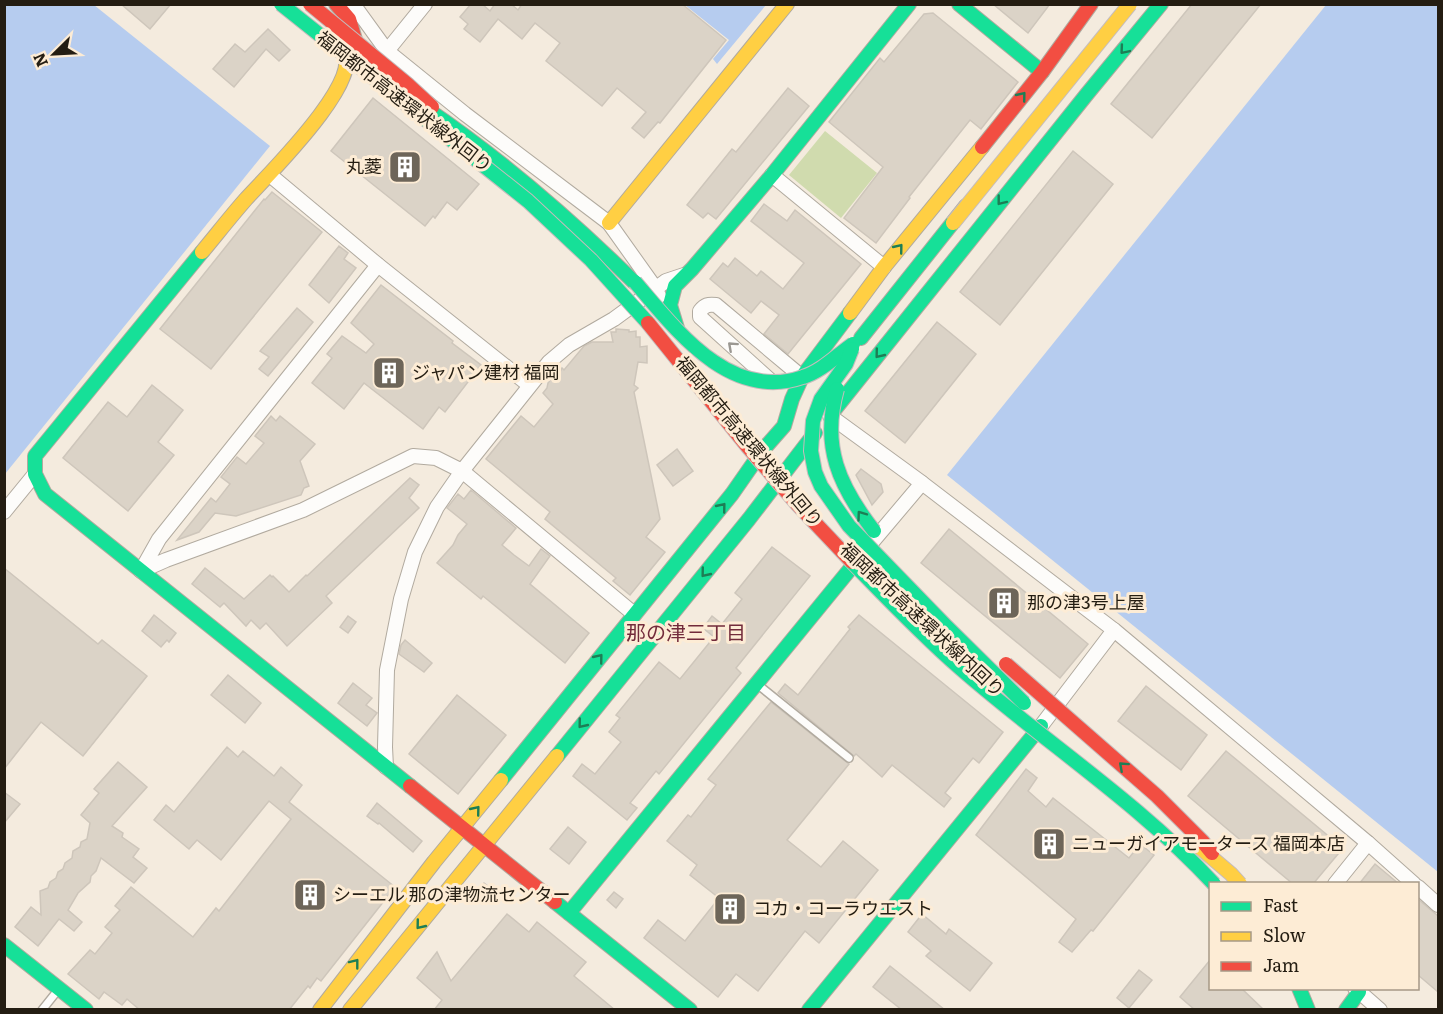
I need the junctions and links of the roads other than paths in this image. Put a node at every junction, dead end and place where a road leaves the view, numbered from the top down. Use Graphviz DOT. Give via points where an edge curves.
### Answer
graph roads {
  1 [pos="273,4"];
  2 [pos="281,4"];
  3 [pos="310,4"];
  4 [pos="336,4"];
  5 [pos="353,4"];
  6 [pos="425,4"];
  7 [pos="787,4"];
  8 [pos="909,4"];
  9 [pos="959,4"];
  10 [pos="1091,4"];
  11 [pos="1121,4"];
  12 [pos="1130,4"];
  13 [pos="1161,4"];
  14 [pos="387,51"];
  15 [pos="363,71"];
  16 [pos="1042,72"];
  17 [pos="450,124"];
  18 [pos="292,150"];
  19 [pos="270,175"];
  20 [pos="772,175"];
  21 [pos="609,223"];
  22 [pos="378,265"];
  23 [pos="884,267"];
  24 [pos="692,269"];
  25 [pos="656,288"];
  26 [pos="678,332"];
  27 [pos="856,343"];
  28 [pos="802,377"];
  29 [pos="529,385"];
  30 [pos="792,399"];
  31 [pos="830,416"];
  32 [pos="762,451"];
  33 [pos="462,471"];
  34 [pos="35,474"];
  35 [pos="780,477"];
  36 [pos="922,483"];
  37 [pos="4,512"];
  38 [pos="851,568"];
  39 [pos="141,571"];
  40 [pos="634,614"];
  41 [pos="1114,630"];
  42 [pos="756,683"];
  43 [pos="1041,726"];
  44 [pos="1060,732"];
  45 [pos="849,758"];
  46 [pos="1097,761"];
  47 [pos="386,767"];
  48 [pos="462,827"];
  49 [pos="1368,843"];
  50 [pos="484,845"];
  51 [pos="1212,882"];
  52 [pos="1223,882"];
  53 [pos="1233,882"];
  54 [pos="1234,882"];
  55 [pos="1235,882"];
  56 [pos="1337,882"];
  57 [pos="1412,882"];
  58 [pos="1419,888"];
  59 [pos="1438,905"];
  60 [pos="569,913"];
  61 [pos="4,945"];
  62 [pos="59,988"];
  63 [pos="1295,990"];
  64 [pos="1300,990"];
  65 [pos="1307,990"];
  66 [pos="1357,990"];
  67 [pos="42,1010"];
  68 [pos="86,1010"];
  69 [pos="320,1010"];
  70 [pos="350,1010"];
  71 [pos="690,1010"];
  72 [pos="809,1010"];
  73 [pos="1302,1010"];
  74 [pos="1308,1010"];
  75 [pos="1313,1010"];
  76 [pos="1346,1010"];
  77 [pos="1380,1010"];
  1 -- 18 [label="main road" via="345,54 347,62 338,89"];
  2 -- 15 [label="main road, 福岡都市高速環状線外回り, bridge"];
  3 -- 17 [label="main road, 福岡都市高速環状線内回り, bridge"];
  4 -- 18 [label="main road" via="349,19 359,55 349,83 313,132"];
  5 -- 14 [label="street"];
  6 -- 14 [label="street"];
  7 -- 21 [label="main road"];
  8 -- 20 [label="main road"];
  9 -- 16 [label="main road"];
  10 -- 16 [label="main road"];
  11 -- 27 [label="main road, bridge" via="1097,49"];
  12 -- 27 [label="main road, bridge"];
  13 -- 31 [label="main road, one-way"];
  14 -- 21 [label="street"];
  15 -- 27 [label="main road, bridge" via="461,131 499,160 584,232 694,347 716,362 750,376 783,380 813,370"];
  15 -- 51 [label="main road, 福岡都市高速環状線外回り, bridge" via="549,220 632,304 761,462 833,542 933,644 1167,837"];
  23 -- 16 [label="main road, one-way"];
  17 -- 27 [label="main road, bridge" via="523,177 635,282 686,339 727,371 766,383 791,381"];
  17 -- 52 [label="main road, 福岡都市高速環状線内回り, bridge" via="594,258 646,315 750,444 837,541 895,598 996,690 1145,810"];
  18 -- 19 [label="main road"];
  19 -- 22 [label="street"];
  19 -- 34 [label="main road" via="245,200 35,456"];
  20 -- 23 [label="street"];
  20 -- 24 [label="main road"];
  21 -- 25 [label="street"];
  22 -- 29 [label="street"];
  22 -- 39 [label="street" via="159,539"];
  23 -- 28 [label="main road"];
  24 -- 25 [label="street"];
  24 -- 26 [label="main road" via="675,286 670,305"];
  25 -- 26 [label="street"];
  25 -- 29 [label="street" via="615,319 569,345"];
  26 -- 32 [label="main road" via="701,379 756,439"];
  27 -- 44 [label="main road, bridge" via="821,399 813,421 811,451 821,486 849,526 945,625 1033,711"];
  54 -- 27 [label="main road, one-way, bridge" via="1203,842 988,649 891,552 860,515 840,477 831,438 835,392 851,363"];
  28 -- 30 [label="main road"];
  30 -- 28 [label="street, one-way" via="700,317 700,311 709,304 716,305"];
  29 -- 33 [label="street"];
  30 -- 32 [label="main road" via="784,426"];
  31 -- 35 [label="main road"];
  31 -- 36 [label="street"];
  32 -- 35 [label="street"];
  40 -- 32 [label="main road, one-way"];
  33 -- 39 [label="street" via="436,458 412,456 303,510"];
  33 -- 40 [label="street"];
  33 -- 47 [label="street" via="437,507 415,552 400,599 387,670"];
  34 -- 37 [label="street"];
  34 -- 39 [label="main road" via="45,494"];
  35 -- 38 [label="street" via="814,526"];
  35 -- 50 [label="main road, one-way"];
  36 -- 38 [label="street"];
  36 -- 41 [label="street"];
  38 -- 42 [label="main road"];
  38 -- 43 [label="street"];
  39 -- 47 [label="main road"];
  48 -- 40 [label="main road, one-way"];
  41 -- 43 [label="street"];
  41 -- 49 [label="street"];
  42 -- 45 [label="lane"];
  42 -- 60 [label="main road"];
  43 -- 53 [label="street" via="1186,849"];
  43 -- 72 [label="main road"];
  46 -- 55 [label="main road, bridge" via="1152,803 1231,874"];
  47 -- 48 [label="main road"];
  48 -- 50 [label="main road"];
  69 -- 48 [label="main road, one-way"];
  49 -- 56 [label="street"];
  49 -- 57 [label="street"];
  50 -- 60 [label="main road"];
  50 -- 70 [label="main road, one-way"];
  58 -- 59 [label="street"];
  60 -- 71 [label="main road"];
  61 -- 62 [label="main road"];
  62 -- 67 [label="lane"];
  62 -- 68 [label="main road"];
  63 -- 73 [label="main road"];
  64 -- 74 [label="main road"];
  65 -- 75 [label="main road"];
  66 -- 76 [label="main road"];
  66 -- 77 [label="street"];
}
